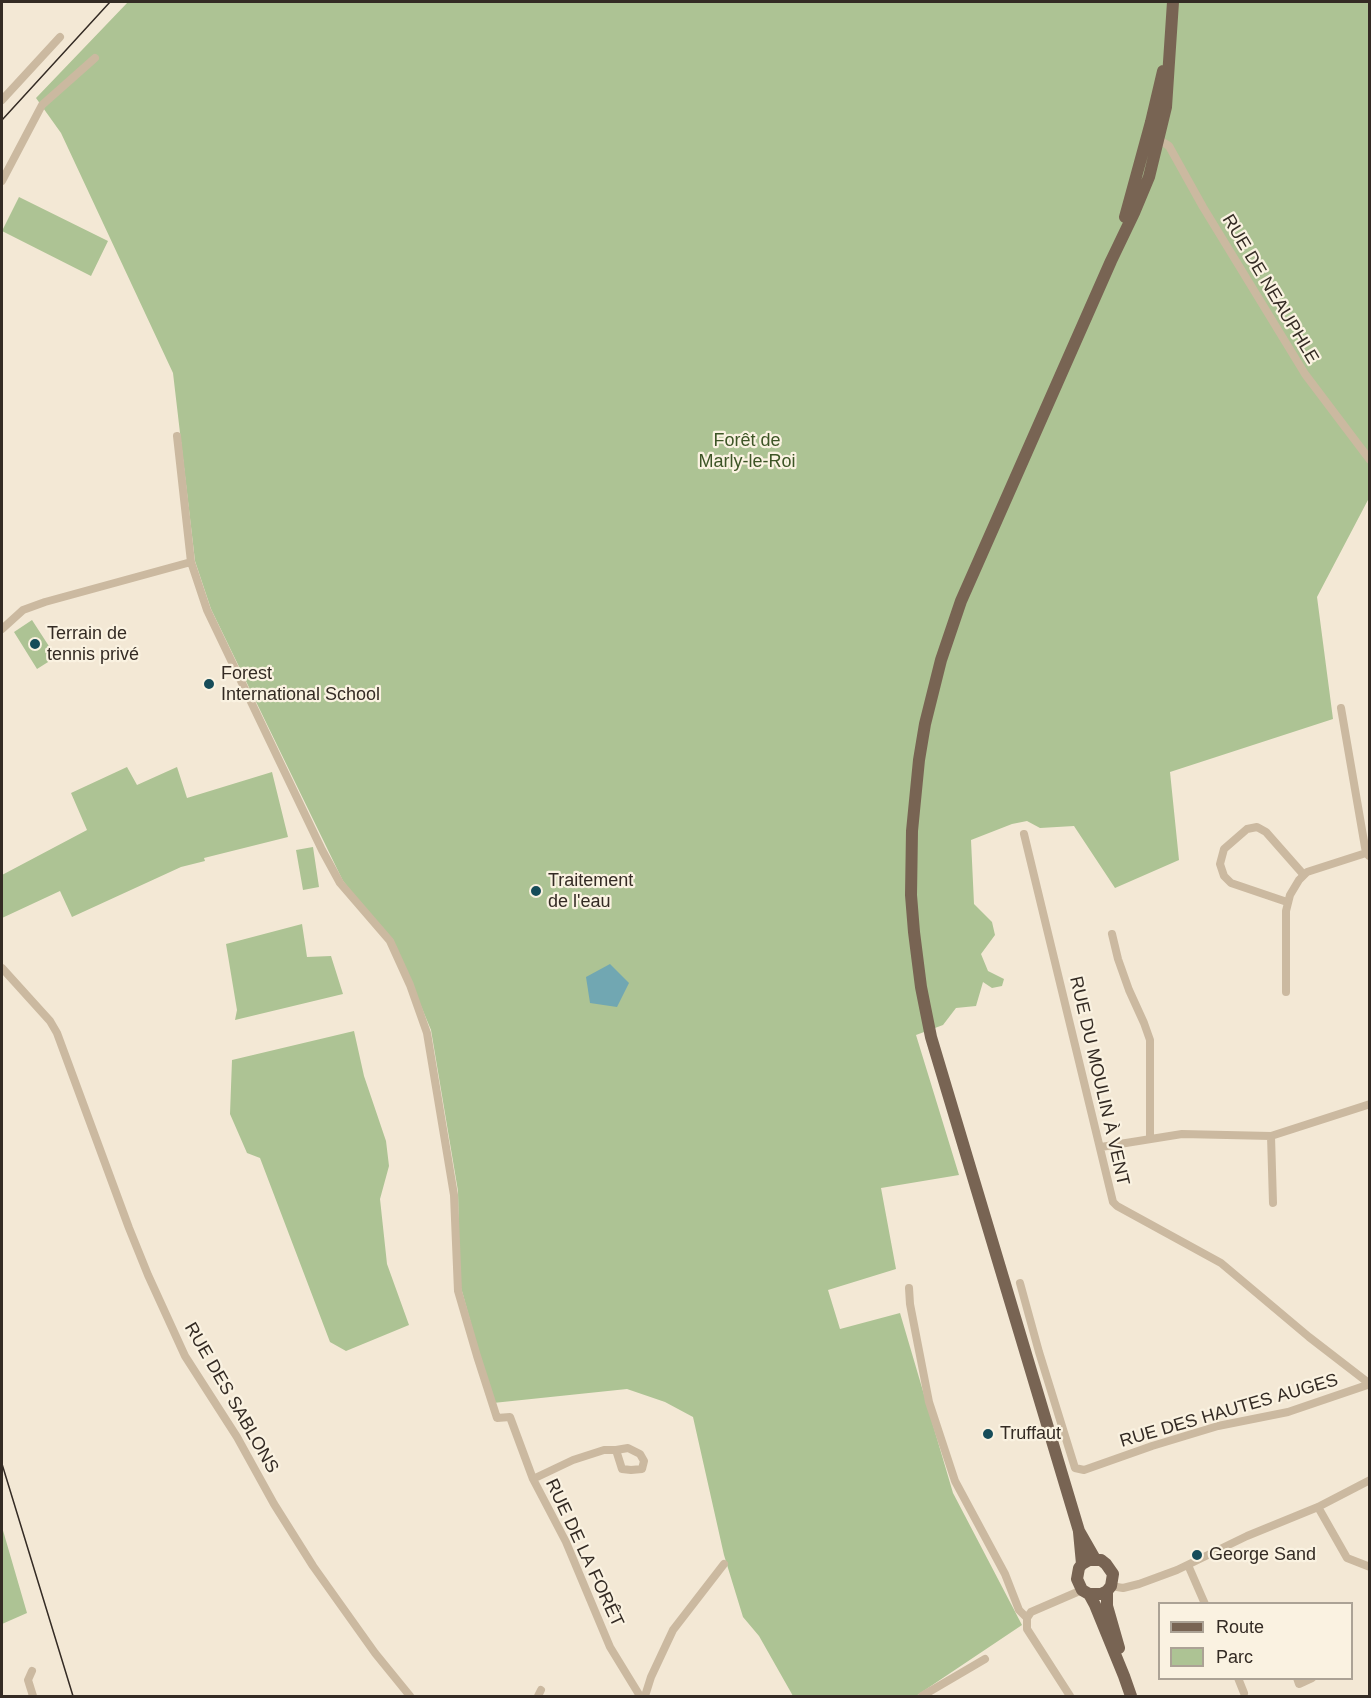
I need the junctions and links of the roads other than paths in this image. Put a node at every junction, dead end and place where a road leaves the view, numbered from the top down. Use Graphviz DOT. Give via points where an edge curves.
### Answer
graph roads {
  1 [pos="1173,2"];
  2 [pos="60,37"];
  3 [pos="95,58"];
  4 [pos="2,100"];
  5 [pos="1154,137"];
  6 [pos="2,181"];
  7 [pos="177,436"];
  8 [pos="1370,460"];
  9 [pos="191,562"];
  10 [pos="2,628"];
  11 [pos="1341,708"];
  12 [pos="1024,834"];
  13 [pos="1368,854"];
  14 [pos="1303,874"];
  15 [pos="1287,902"];
  16 [pos="1112,934"];
  17 [pos="2,968"];
  18 [pos="1286,992"];
  19 [pos="1370,1104"];
  20 [pos="1271,1136"];
  21 [pos="1150,1139"];
  22 [pos="1101,1148"];
  23 [pos="1274,1203"];
  24 [pos="1020,1283"];
  25 [pos="909,1288"];
  26 [pos="1370,1384"];
  27 [pos="616,1450"];
  28 [pos="533,1479"];
  29 [pos="1370,1480"];
  30 [pos="1317,1507"];
  31 [pos="1079,1531"];
  32 [pos="1095,1559"];
  33 [pos="724,1564"];
  34 [pos="1082,1564"];
  35 [pos="1188,1565"];
  36 [pos="1370,1567"];
  37 [pos="1109,1588"];
  38 [pos="1085,1592"];
  39 [pos="1203,1602"];
  40 [pos="1027,1618"];
  41 [pos="985,1659"];
  42 [pos="32,1671"];
  43 [pos="1124,1676"];
  44 [pos="1239,1680"];
  45 [pos="1244,1693"];
  46 [pos="33,1696"];
  47 [pos="410,1696"];
  48 [pos="643,1696"];
  49 [pos="922,1696"];
  50 [pos="1070,1696"];
  51 [pos="1131,1696"];
  1 -- 5 [label="main road" via="1168,89"];
  2 -- 4 [label="street"];
  3 -- 6 [label="street" via="42,105"];
  5 -- 8 [label="street, RUE DE NEAUPHLE" via="1169,146 1305,374"];
  5 -- 31 [label="main road" via="1149,177 1138,204 976,563 950,631 933,689 914,806 911,862 916,950 931,1037"];
  7 -- 9 [label="street"];
  9 -- 10 [label="street" via="45,602 23,610"];
  9 -- 28 [label="street, RUE DE LA FORÊT" via="207,610 321,850 340,883 390,941 410,985 427,1032 454,1195 458,1291 497,1418 510,1417"];
  11 -- 13 [label="street"];
  12 -- 22 [label="street, RUE DU MOULIN À VENT"];
  13 -- 14 [label="street"];
  14 -- 15 [label="street"];
  14 -- 15 [label="street" via="1257,827 1247,830 1224,849 1220,864 1231,883"];
  15 -- 18 [label="street"];
  16 -- 21 [label="street" via="1121,969 1150,1040"];
  17 -- 47 [label="street, RUE DES SABLONS" via="57,1033 148,1275 185,1356 313,1566"];
  19 -- 20 [label="street"];
  20 -- 21 [label="street" via="1182,1134"];
  20 -- 23 [label="street"];
  21 -- 22 [label="street"];
  22 -- 26 [label="street, RUE DU MOULIN À VENT" via="1110,1196 1117,1206 1221,1263"];
  24 -- 26 [label="street, RUE DES HAUTES AUGES" via="1075,1468 1084,1470 1218,1426 1288,1412"];
  25 -- 40 [label="street" via="929,1402 955,1481 1005,1574 1019,1610"];
  27 -- 28 [label="street" via="573,1460"];
  28 -- 48 [label="street, RUE DE LA FORÊT" via="566,1542 610,1647"];
  29 -- 30 [label="street"];
  30 -- 35 [label="street"];
  30 -- 36 [label="street" via="1347,1558"];
  31 -- 32 [label="main road"];
  31 -- 34 [label="main road"];
  32 -- 34 [label="main road"];
  32 -- 37 [label="main road" via="1101,1560 1113,1574"];
  33 -- 48 [label="street" via="673,1630"];
  34 -- 38 [label="main road" via="1077,1579"];
  35 -- 37 [label="street" via="1139,1584"];
  35 -- 39 [label="street"];
  37 -- 38 [label="main road" via="1096,1596"];
  37 -- 43 [label="main road" via="1107,1606"];
  38 -- 40 [label="street" via="1031,1612"];
  38 -- 43 [label="main road"];
  40 -- 50 [label="street" via="1027,1629"];
  41 -- 49 [label="street"];
  42 -- 46 [label="street" via="28,1680"];
  43 -- 51 [label="main road"];
  44 -- 45 [label="street"];
}
